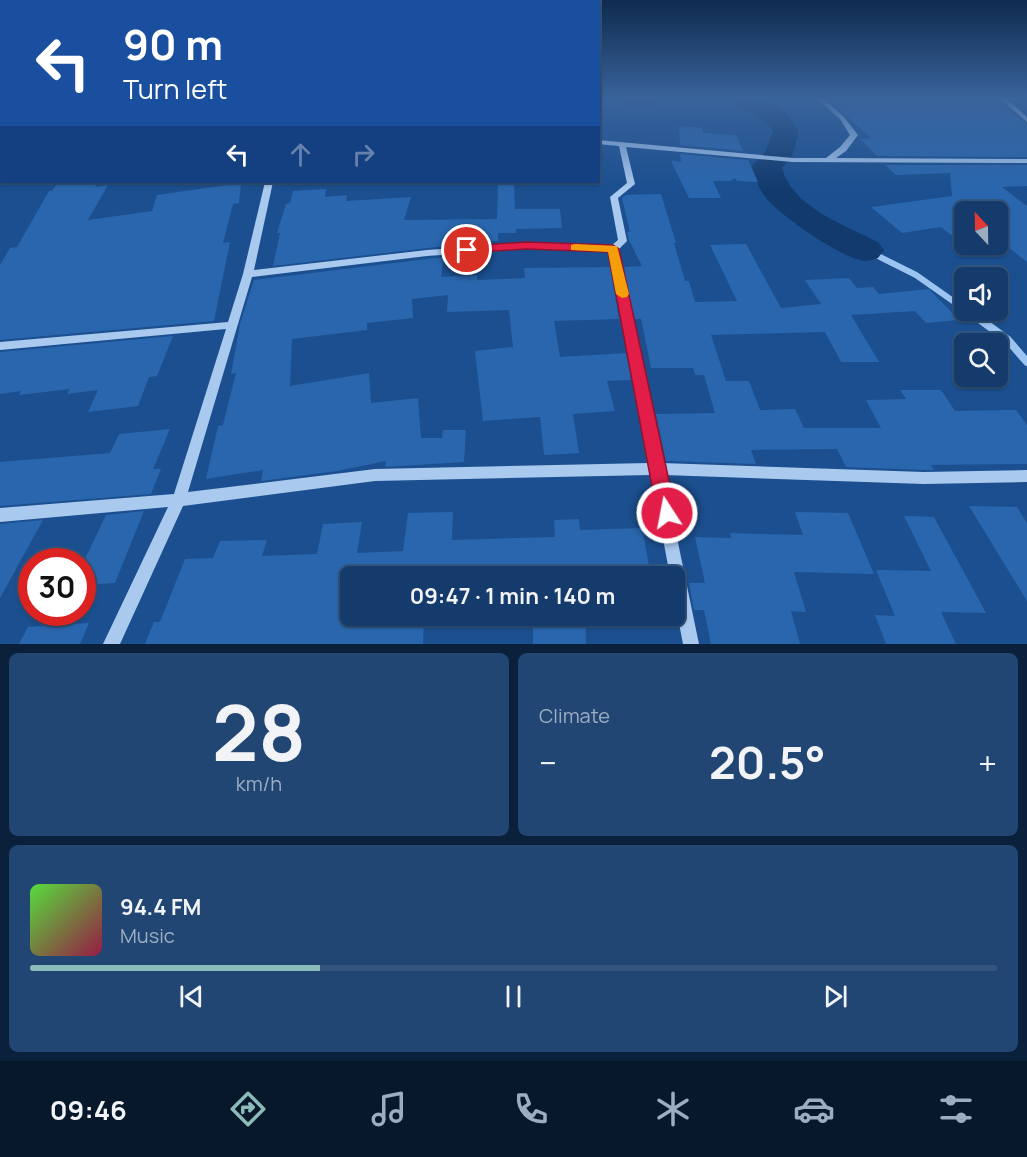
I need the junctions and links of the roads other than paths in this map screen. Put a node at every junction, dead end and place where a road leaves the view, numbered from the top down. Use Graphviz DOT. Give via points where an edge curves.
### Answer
graph roads {
  1 [pos="850,129"];
  2 [pos="600,142"];
  3 [pos="621,145"];
  4 [pos="826,161"];
  5 [pos="1027,161"];
  6 [pos="268,183"];
  7 [pos="613,249"];
  8 [pos="248,274"];
  9 [pos="232,325"];
  10 [pos="0,346"];
  11 [pos="658,470"];
  12 [pos="1027,476"];
  13 [pos="178,500"];
  14 [pos="0,515"];
  15 [pos="111,644"];
  16 [pos="691,644"];
  1 -- 4 [label="street" via="854,135"];
  2 -- 3 [label="street"];
  3 -- 4 [label="street"];
  3 -- 7 [label="street" via="631,184 614,197 622,241"];
  4 -- 5 [label="street"];
  6 -- 8 [label="street"];
  7 -- 8 [label="street" via="526,246 438,252"];
  7 -- 11 [label="street"];
  8 -- 9 [label="street"];
  9 -- 10 [label="street"];
  9 -- 13 [label="street"];
  11 -- 12 [label="street" via="924,478"];
  11 -- 13 [label="street" via="375,475"];
  11 -- 16 [label="street"];
  13 -- 14 [label="street"];
  13 -- 15 [label="street"];
}
